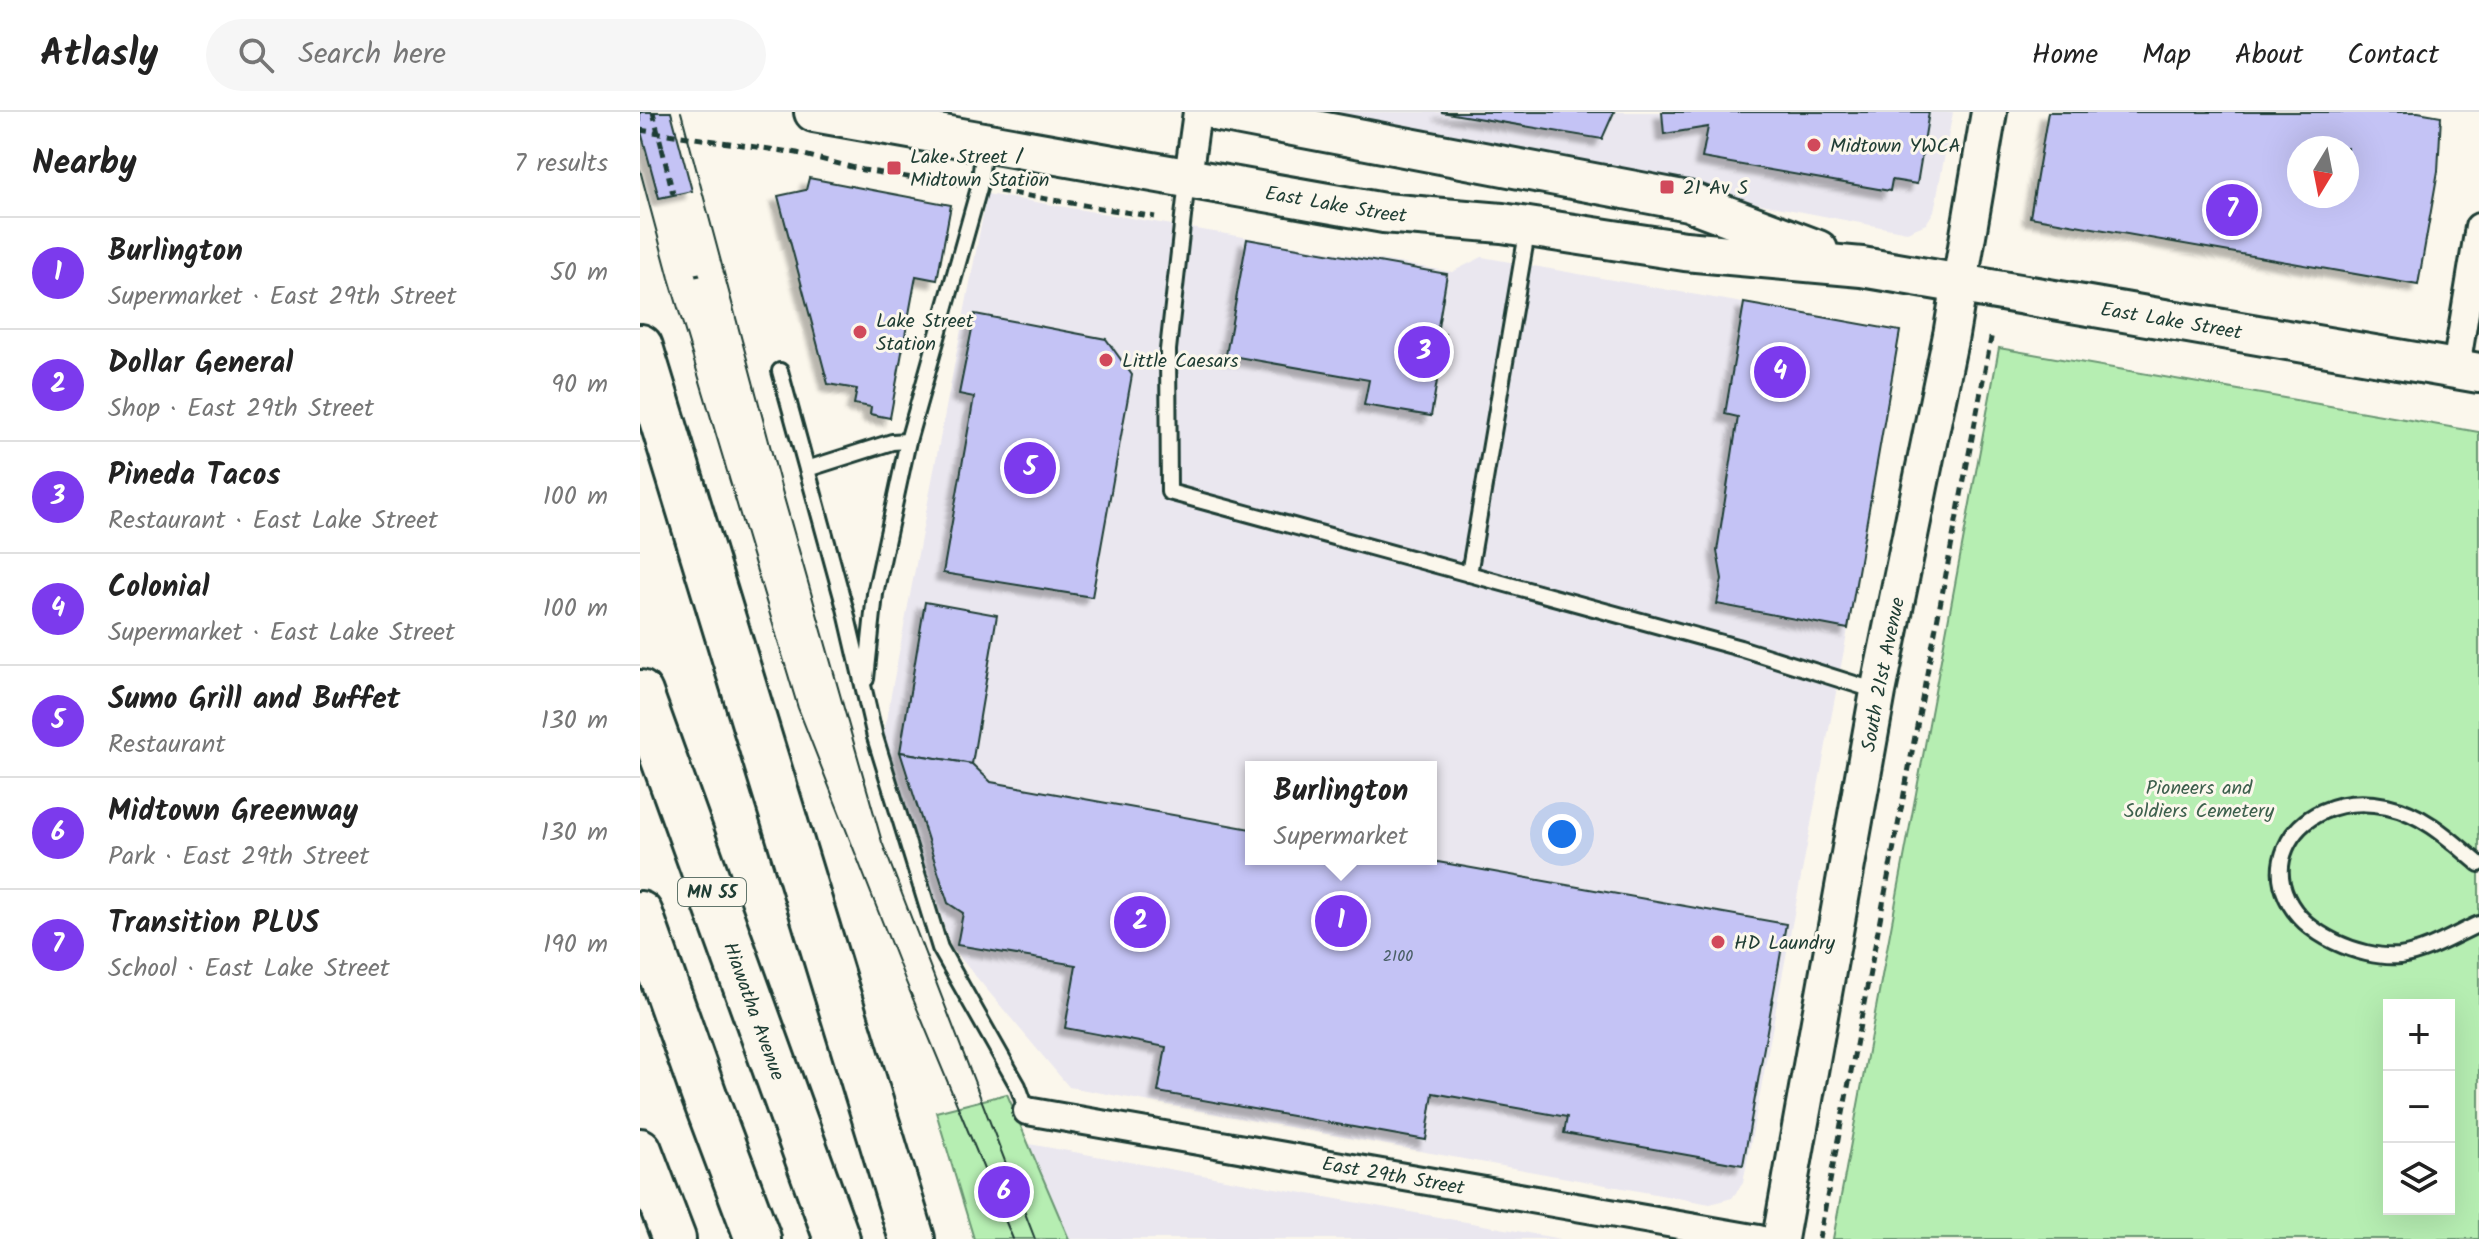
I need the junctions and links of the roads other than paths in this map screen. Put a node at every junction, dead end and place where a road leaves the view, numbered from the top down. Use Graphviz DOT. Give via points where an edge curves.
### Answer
graph roads {
  1 [pos="814,112"];
  2 [pos="1197,112"];
  3 [pos="1220,112"];
  4 [pos="1989,112"];
  5 [pos="985,141"];
  6 [pos="1188,177"];
  7 [pos="1528,227"];
  8 [pos="2479,227"];
  9 [pos="1862,267"];
  10 [pos="1959,284"];
  11 [pos="640,347"];
  12 [pos="2468,370"];
  13 [pos="780,371"];
  14 [pos="908,441"];
  15 [pos="807,469"];
  16 [pos="1469,574"];
  17 [pos="865,689"];
  18 [pos="1878,692"];
  19 [pos="640,693"];
  20 [pos="2479,864"];
  21 [pos="640,914"];
  22 [pos="2479,924"];
  23 [pos="1027,1111"];
  24 [pos="640,1150"];
  25 [pos="674,1239"];
  26 [pos="758,1239"];
  27 [pos="837,1239"];
  28 [pos="912,1239"];
  29 [pos="1759,1239"];
  30 [pos="1780,1239"];
  1 -- 5 [label="main road, East Lake Street"];
  2 -- 6 [label="street"];
  3 -- 9 [label="main road, East Lake Street" via="1688,201"];
  4 -- 10 [label="street, South 21st Avenue"];
  5 -- 6 [label="main road, East Lake Street"];
  5 -- 14 [label="lane" via="979,188"];
  6 -- 7 [label="main road, East Lake Street" via="1384,213"];
  6 -- 16 [label="lane" via="1168,350 1169,492"];
  7 -- 9 [label="main road, East Lake Street" via="1685,251"];
  7 -- 16 [label="lane"];
  8 -- 12 [label="street"];
  9 -- 10 [label="main road, East Lake Street"];
  10 -- 12 [label="main road, East Lake Street"];
  10 -- 18 [label="street, South 21st Avenue"];
  11 -- 28 [label="highway"];
  13 -- 15 [label="lane"];
  14 -- 15 [label="lane"];
  14 -- 17 [label="lane" via="875,594"];
  15 -- 17 [label="lane"];
  16 -- 18 [label="lane" via="1740,648"];
  17 -- 23 [label="lane" via="940,948"];
  18 -- 30 [label="street, South 21st Avenue"];
  19 -- 27 [label="highway, Hiawatha Avenue / MN 55"];
  20 -- 22 [label="lane" via="2430,823 2386,806 2364,805 2313,816 2293,831 2280,871 2299,916 2348,948 2399,956"];
  21 -- 26 [label="highway"];
  23 -- 29 [label="street, East 29th Street"];
  24 -- 25 [label="main road"];
}
